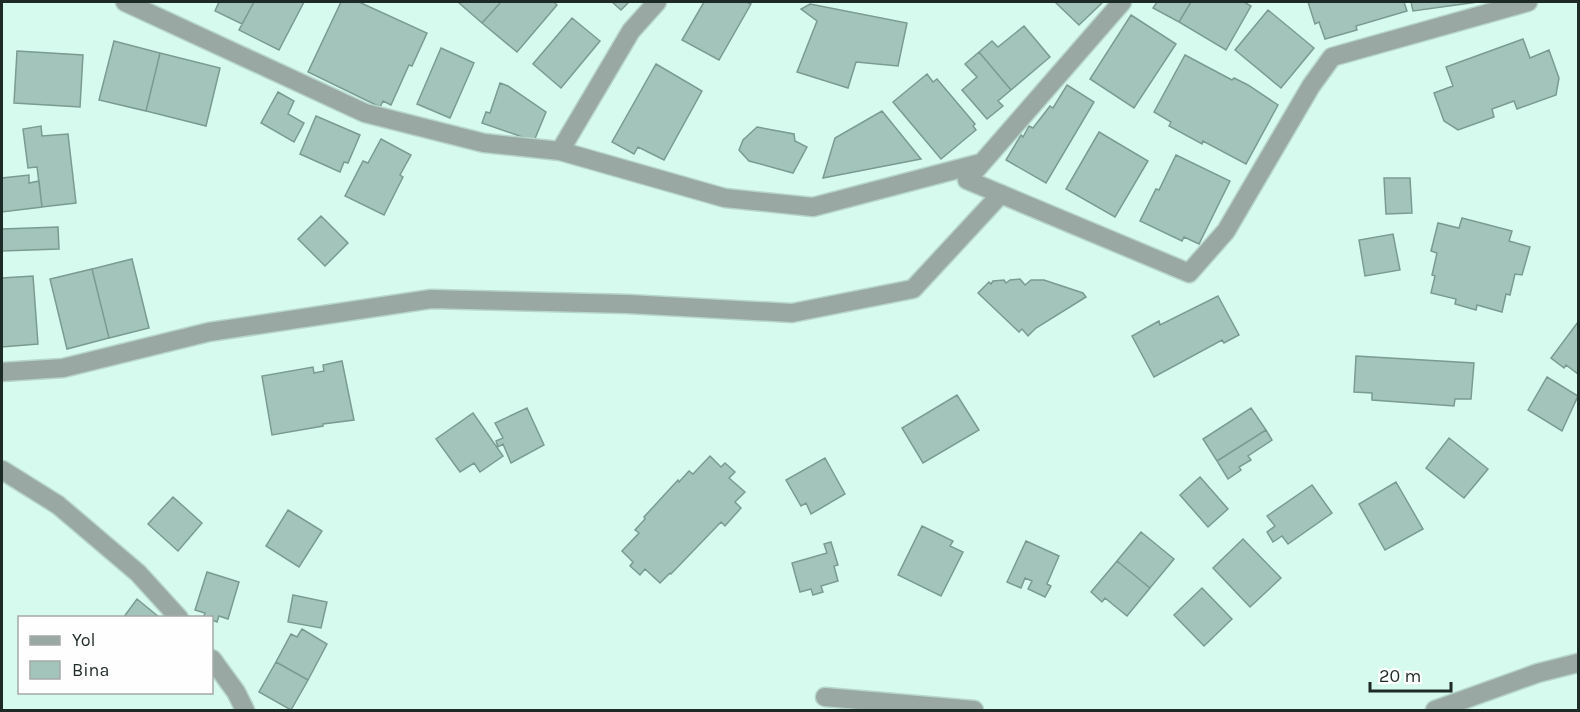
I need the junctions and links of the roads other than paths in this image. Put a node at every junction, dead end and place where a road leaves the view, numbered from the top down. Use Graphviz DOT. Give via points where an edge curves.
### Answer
graph roads {
  1 [pos="125,2"];
  2 [pos="657,2"];
  3 [pos="1122,2"];
  4 [pos="1528,2"];
  5 [pos="560,151"];
  6 [pos="981,164"];
  7 [pos="1001,194"];
  8 [pos="2,372"];
  9 [pos="2,470"];
  10 [pos="176,616"];
  11 [pos="213,660"];
  12 [pos="1578,663"];
  13 [pos="825,697"];
  14 [pos="245,711"];
  15 [pos="974,711"];
  16 [pos="1435,711"];
  1 -- 5 [label="street" via="365,113 484,143"];
  2 -- 5 [label="street" via="631,31"];
  3 -- 6 [label="street"];
  4 -- 7 [label="street" via="1332,57 1226,231 1189,273"];
  5 -- 6 [label="street" via="725,198 813,207"];
  6 -- 7 [label="street" via="967,180"];
  7 -- 8 [label="street" via="913,289 792,313 431,299 209,332 63,368"];
  9 -- 10 [label="street" via="58,505 138,573"];
  11 -- 14 [label="street"];
  12 -- 16 [label="street"];
  13 -- 15 [label="street"];
}
